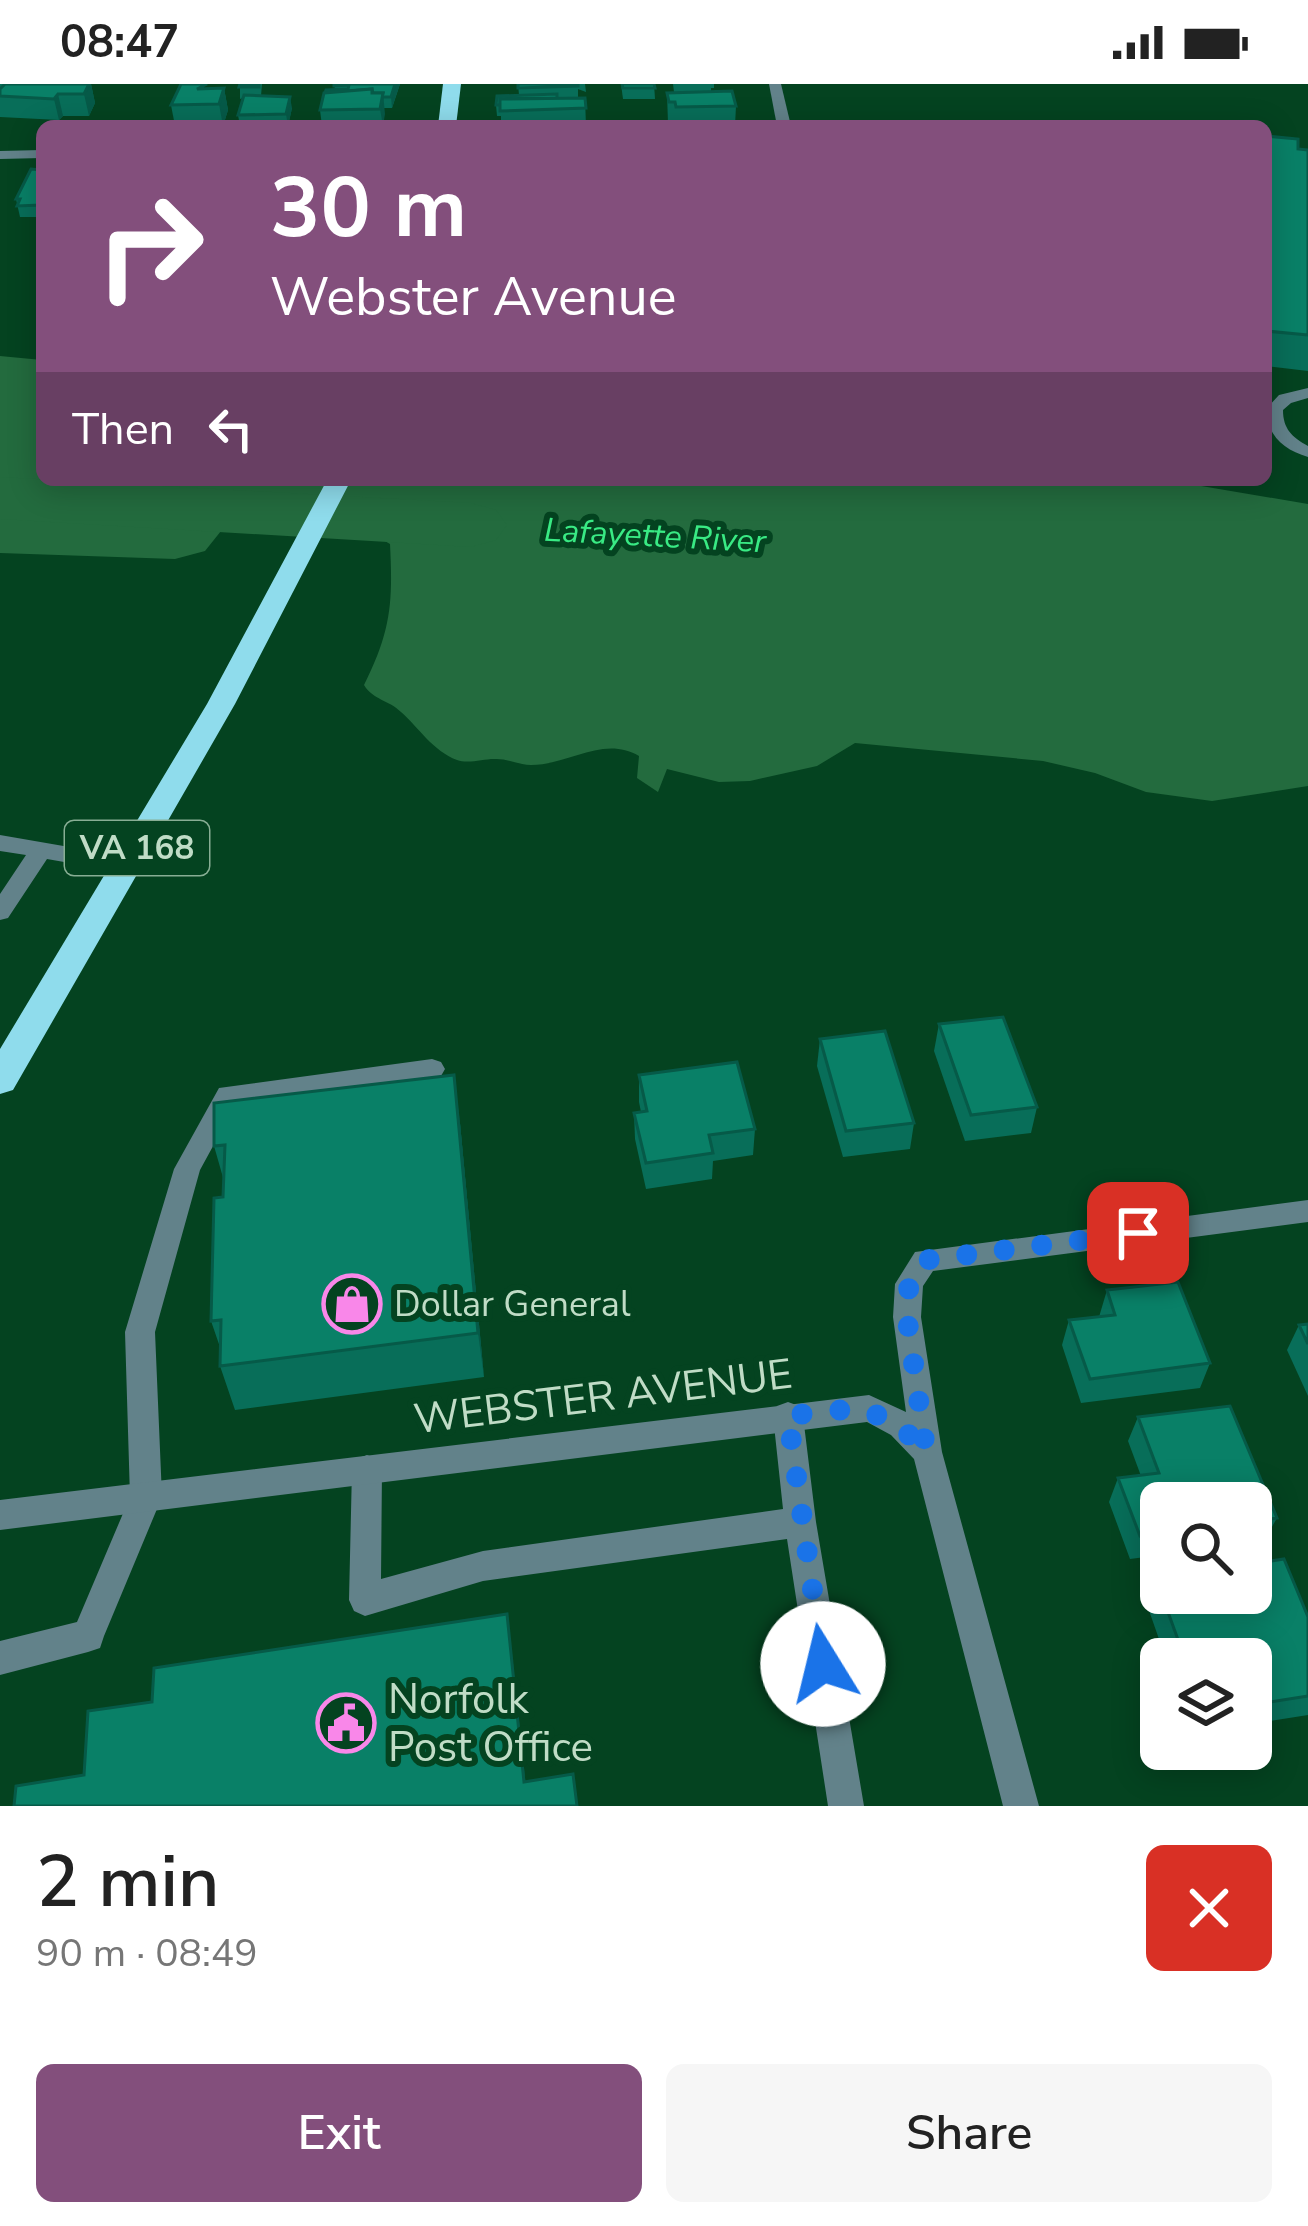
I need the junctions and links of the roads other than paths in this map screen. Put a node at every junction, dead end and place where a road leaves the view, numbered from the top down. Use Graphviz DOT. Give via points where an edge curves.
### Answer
graph roads {
  1 [pos="452,84"];
  2 [pos="775,84"];
  3 [pos="447,120"];
  4 [pos="783,120"];
  5 [pos="36,154"];
  6 [pos="0,155"];
  7 [pos="1308,393"];
  8 [pos="1308,452"];
  9 [pos="336,486"];
  10 [pos="0,842"];
  11 [pos="41,850"];
  12 [pos="127,866"];
  13 [pos="0,912"];
  14 [pos="431,1069"];
  15 [pos="0,1080"];
  16 [pos="1308,1211"];
  17 [pos="788,1416"];
  18 [pos="926,1452"];
  19 [pos="367,1468"];
  20 [pos="146,1497"];
  21 [pos="0,1515"];
  22 [pos="800,1522"];
  23 [pos="0,1658"];
  24 [pos="846,1806"];
  25 [pos="1021,1806"];
  1 -- 3 [label="highway"];
  2 -- 4 [label="street"];
  5 -- 6 [label="street"];
  7 -- 8 [label="street" via="1285,399 1273,423"];
  9 -- 12 [label="highway, VA 168"];
  10 -- 11 [label="street"];
  11 -- 12 [label="street"];
  11 -- 13 [label="street"];
  12 -- 15 [label="highway, VA 168"];
  14 -- 20 [label="street" via="227,1095 187,1169 140,1332"];
  16 -- 18 [label="street" via="925,1260 909,1284 907,1317"];
  17 -- 18 [label="street, WEBSTER AVENUE" via="868,1408 902,1425"];
  17 -- 19 [label="street, WEBSTER AVENUE"];
  17 -- 22 [label="street"];
  18 -- 25 [label="street"];
  19 -- 20 [label="street, WEBSTER AVENUE"];
  19 -- 22 [label="street" via="364,1600 483,1566"];
  20 -- 21 [label="street, WEBSTER AVENUE"];
  20 -- 23 [label="street" via="88,1636"];
  22 -- 24 [label="street"];
}
